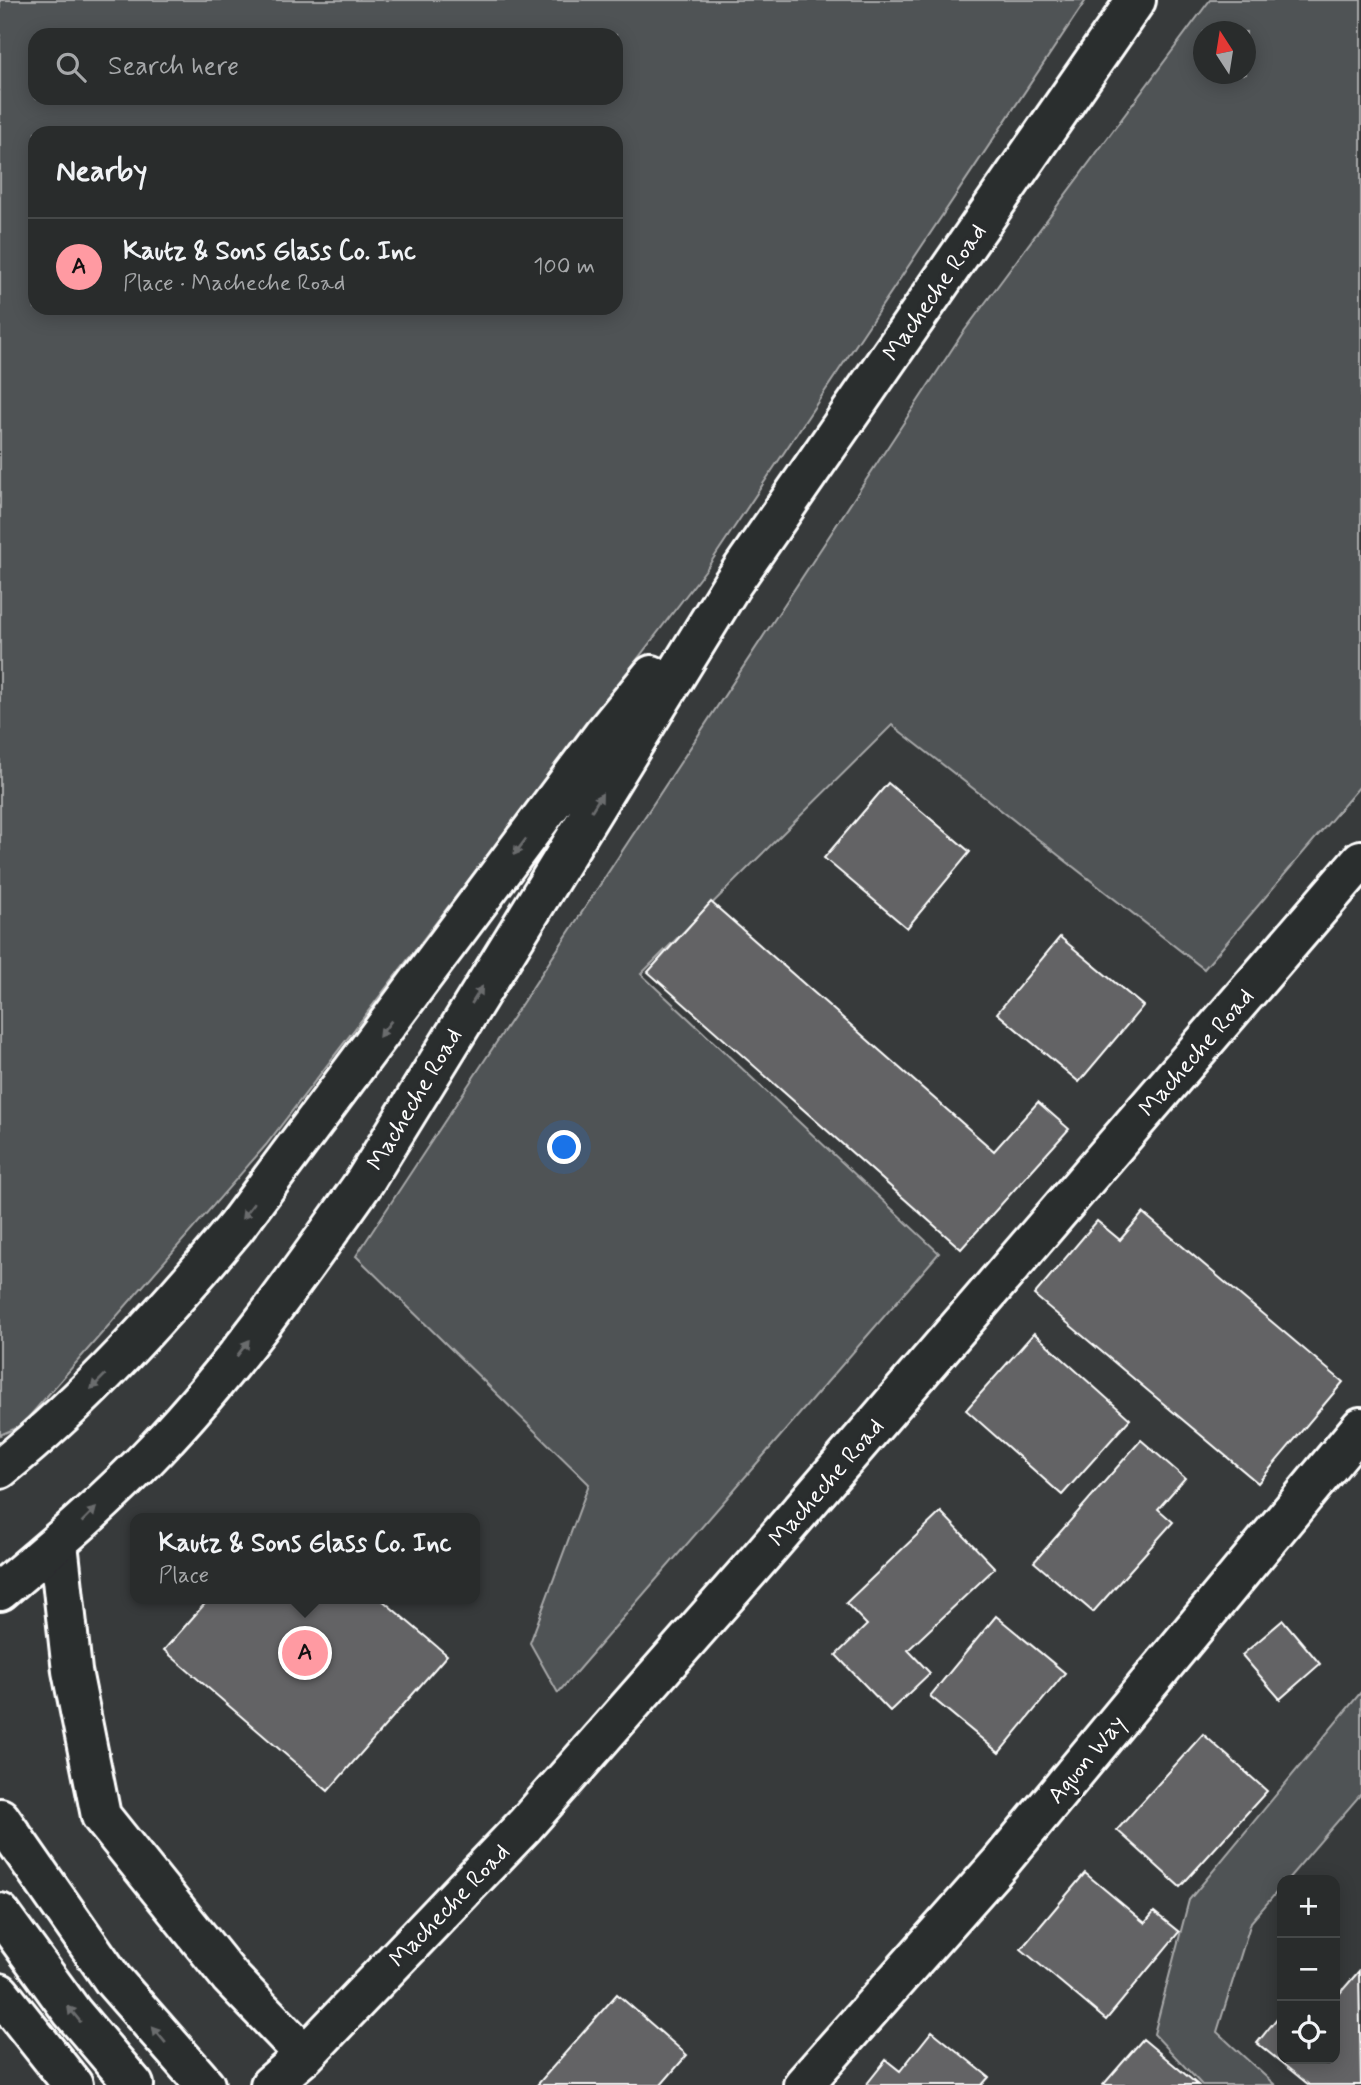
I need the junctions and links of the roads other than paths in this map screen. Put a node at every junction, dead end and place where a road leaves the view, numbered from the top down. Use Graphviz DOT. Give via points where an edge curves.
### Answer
graph roads {
  1 [pos="1136,0"];
  2 [pos="732,584"];
  3 [pos="1361,860"];
  4 [pos="1361,1427"];
  5 [pos="0,1469"];
  6 [pos="58,1543"];
  7 [pos="0,1591"];
  8 [pos="0,1818"];
  9 [pos="0,1913"];
  10 [pos="0,1993"];
  11 [pos="305,2056"];
  12 [pos="73,2085"];
  13 [pos="134,2085"];
  14 [pos="205,2085"];
  15 [pos="270,2085"];
  16 [pos="803,2085"];
  1 -- 2 [label="main road, Macheche Road"];
  2 -- 5 [label="main road, Macheche Road, one-way" via="603,735 235,1228 99,1382"];
  6 -- 2 [label="main road, Macheche Road, one-way" via="157,1448 232,1363 365,1181"];
  3 -- 11 [label="main road, Macheche Road" via="526,1825"];
  4 -- 16 [label="main road, Aguon Way" via="1000,1863"];
  6 -- 7 [label="main road, Macheche Road"];
  6 -- 11 [label="main road" via="72,1671 101,1816 230,1977"];
  14 -- 8 [label="main road, one-way" via="113,1980"];
  13 -- 9 [label="main road, one-way" via="72,2012"];
  10 -- 12 [label="main road"];
  11 -- 15 [label="main road, Macheche Road"];
}
